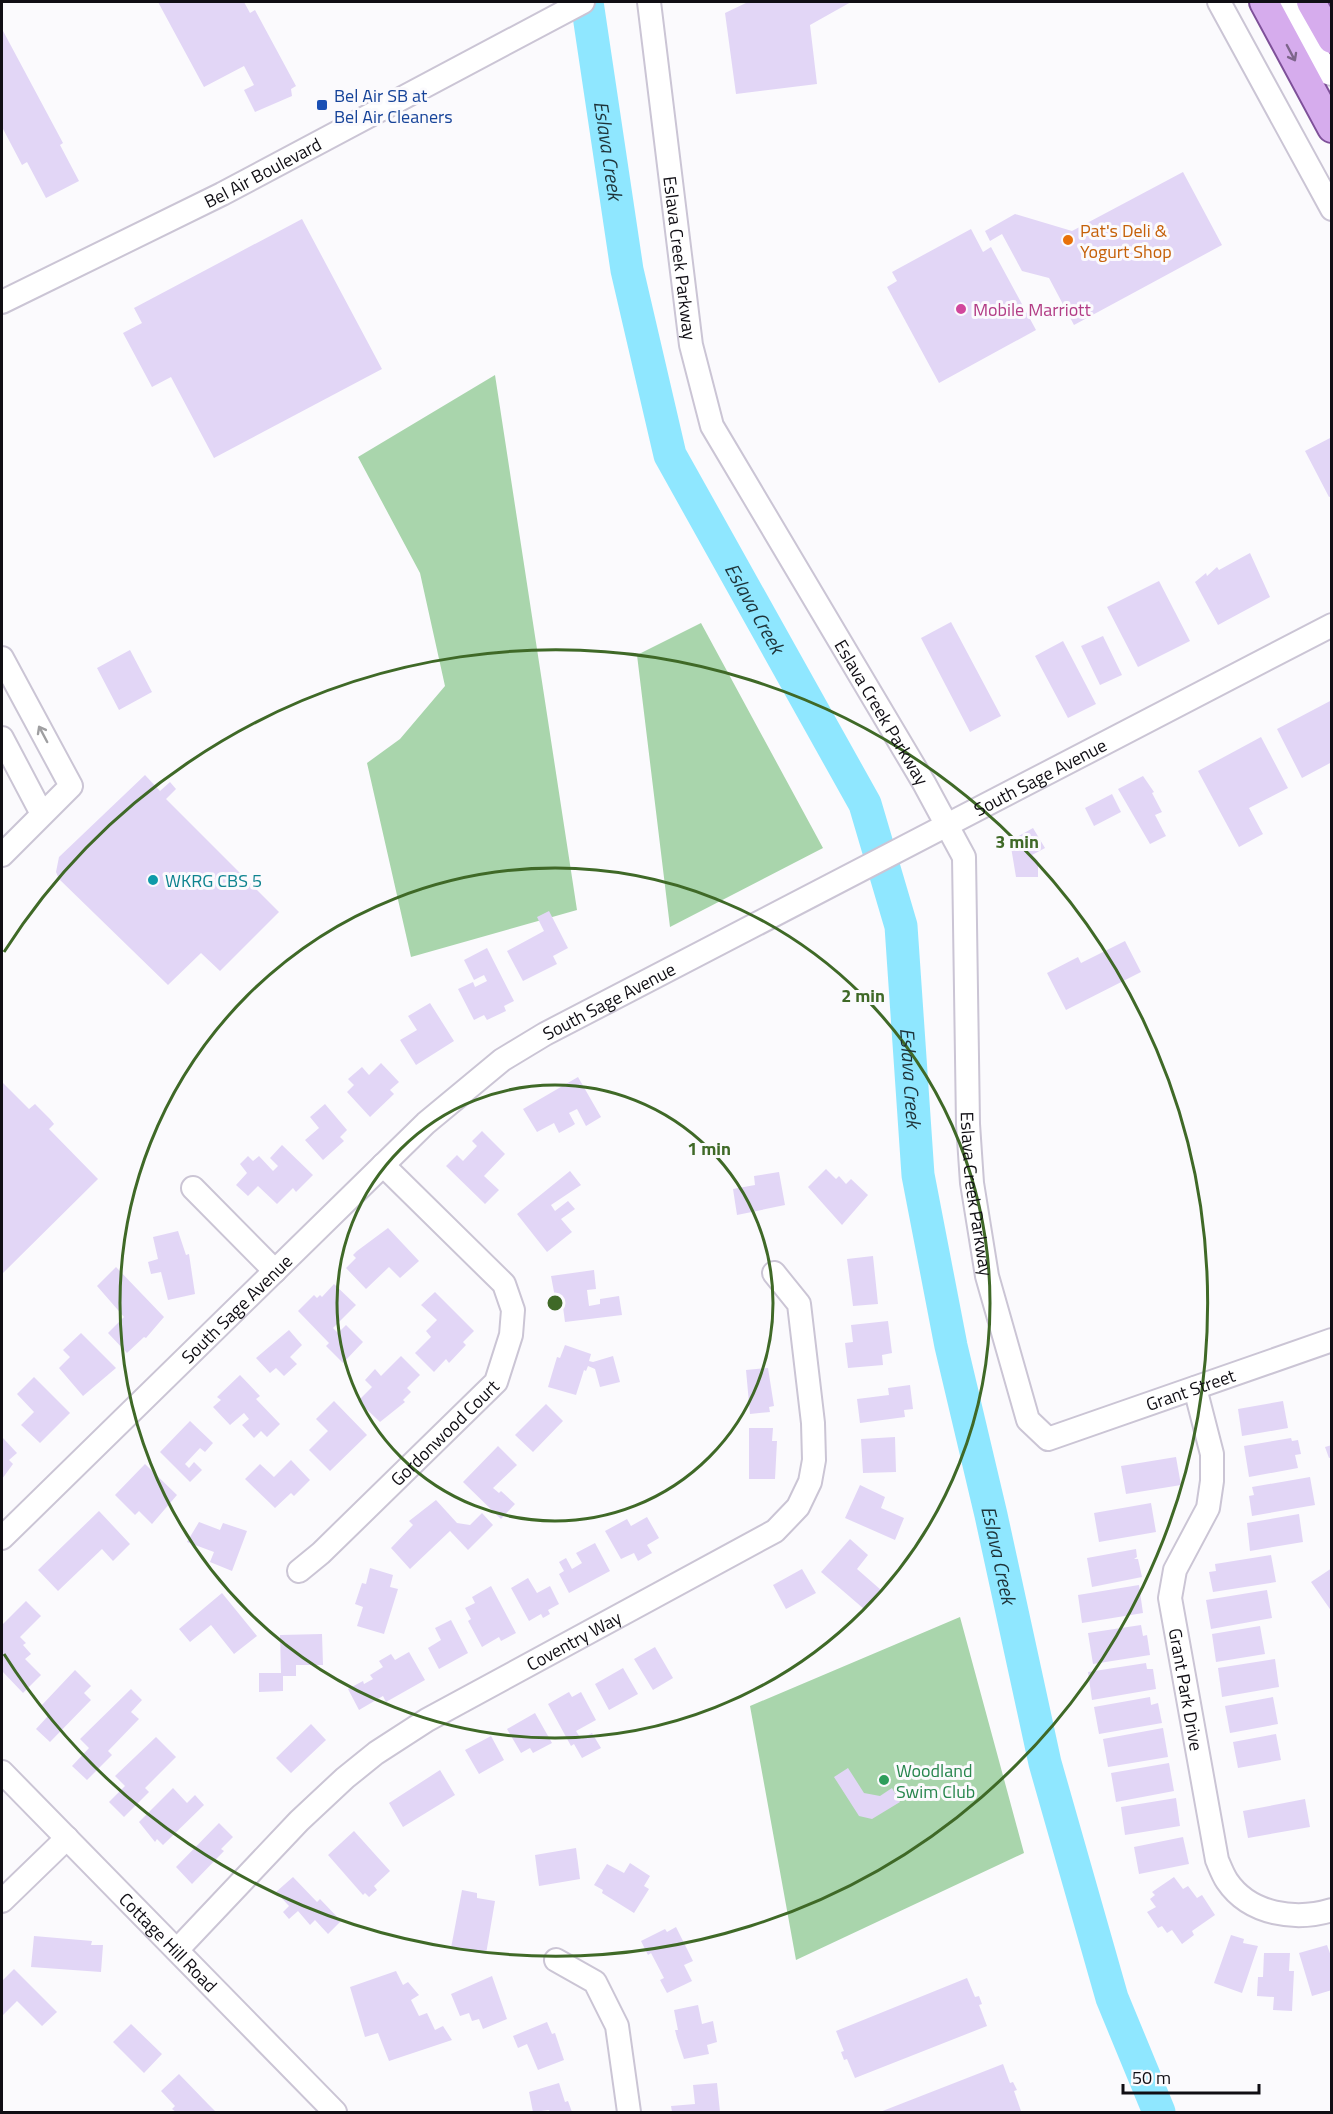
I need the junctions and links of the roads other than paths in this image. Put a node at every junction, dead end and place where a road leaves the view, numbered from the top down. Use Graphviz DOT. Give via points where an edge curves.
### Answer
graph roads {
  1 [pos="649,2"];
  2 [pos="1219,2"];
  3 [pos="1264,2"];
  4 [pos="1287,2"];
  5 [pos="1311,2"];
  6 [pos="575,5"];
  7 [pos="1332,39"];
  8 [pos="1332,74"];
  9 [pos="1332,128"];
  10 [pos="1332,209"];
  11 [pos="2,302"];
  12 [pos="1332,625"];
  13 [pos="2,658"];
  14 [pos="2,738"];
  15 [pos="42,814"];
  16 [pos="947,825"];
  17 [pos="2,855"];
  18 [pos="383,1165"];
  19 [pos="193,1188"];
  20 [pos="274,1271"];
  21 [pos="774,1273"];
  22 [pos="1332,1340"];
  23 [pos="1195,1388"];
  24 [pos="1048,1439"];
  25 [pos="2,1538"];
  26 [pos="299,1571"];
  27 [pos="2,1772"];
  28 [pos="67,1838"];
  29 [pos="2,1901"];
  30 [pos="1332,1910"];
  31 [pos="177,1950"];
  32 [pos="556,1960"];
  33 [pos="335,2112"];
  34 [pos="629,2112"];
  1 -- 16 [label="street, Eslava Creek Parkway" via="691,345 712,426"];
  2 -- 10 [label="street"];
  3 -- 9 [label="main road, one-way"];
  4 -- 8 [label="street"];
  5 -- 7 [label="main road"];
  6 -- 11 [label="street, Bel Air Boulevard" via="222,194"];
  12 -- 16 [label="street, South Sage Avenue"];
  15 -- 13 [label="street, one-way" via="71,786"];
  14 -- 15 [label="street"];
  15 -- 17 [label="street"];
  16 -- 18 [label="street, South Sage Avenue" via="545,1034 502,1060 426,1123"];
  16 -- 24 [label="street, Eslava Creek Parkway" via="964,857 968,1124 972,1183 987,1276 1029,1420"];
  18 -- 20 [label="street, South Sage Avenue"];
  18 -- 26 [label="street, Gordonwood Court" via="504,1284 513,1310 512,1335 496,1382"];
  19 -- 20 [label="street"];
  20 -- 25 [label="street, South Sage Avenue"];
  21 -- 31 [label="street, Coventry Way" via="799,1304 813,1424 814,1460 810,1482 798,1507 775,1531 427,1720 376,1753 299,1821"];
  22 -- 23 [label="street, Grant Street"];
  23 -- 24 [label="street, Grant Street"];
  23 -- 30 [label="street, Grant Park Drive" via="1212,1454 1212,1481 1208,1508 1175,1570 1170,1598 1217,1860 1227,1882 1248,1900 1276,1915 1311,1917"];
  27 -- 28 [label="street, Cottage Hill Road"];
  28 -- 29 [label="street"];
  28 -- 31 [label="street, Cottage Hill Road"];
  31 -- 33 [label="street, Cottage Hill Road"];
  32 -- 34 [label="street" via="595,1982 617,2026"];
}
